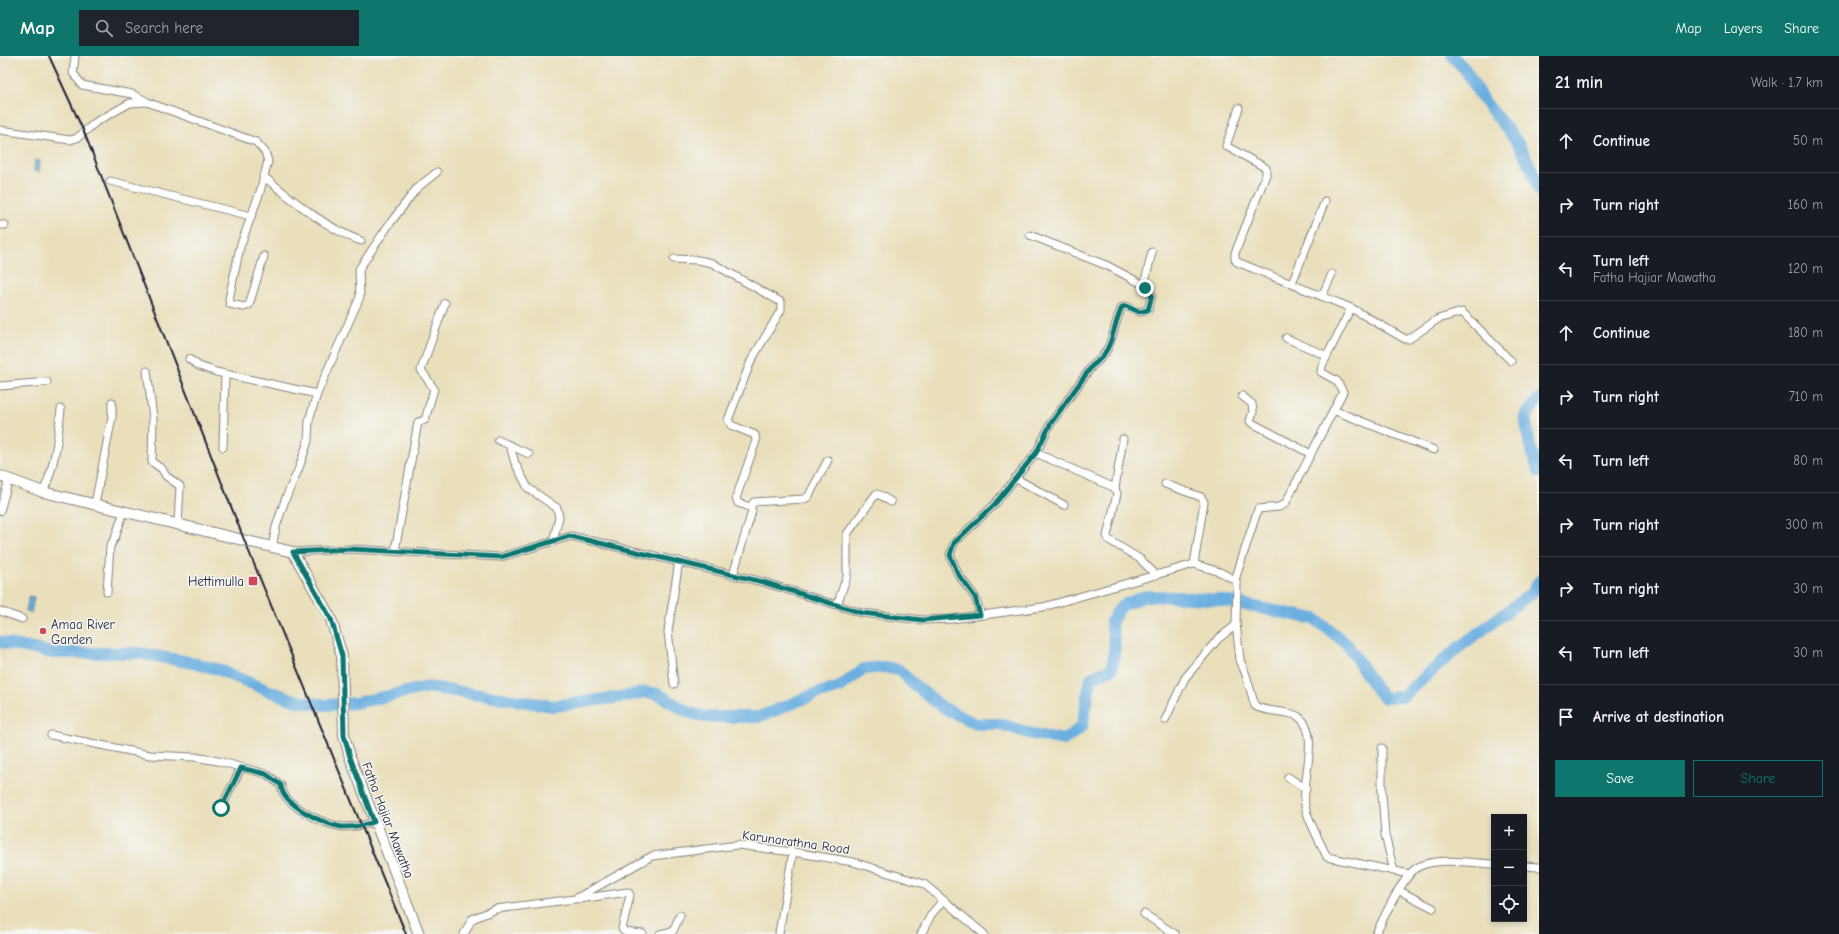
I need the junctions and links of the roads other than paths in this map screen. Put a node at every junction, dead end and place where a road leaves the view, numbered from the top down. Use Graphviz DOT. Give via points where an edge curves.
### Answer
graph roads {
  1 [pos="75,56"];
  2 [pos="147,102"];
  3 [pos="1239,108"];
  4 [pos="0,130"];
  5 [pos="437,172"];
  6 [pos="263,176"];
  7 [pos="110,181"];
  8 [pos="1325,201"];
  9 [pos="251,216"];
  10 [pos="1030,236"];
  11 [pos="361,241"];
  12 [pos="1152,252"];
  13 [pos="264,256"];
  14 [pos="674,259"];
  15 [pos="1332,274"];
  16 [pos="1292,283"];
  17 [pos="1144,285"];
  18 [pos="1322,296"];
  19 [pos="445,303"];
  20 [pos="1351,308"];
  21 [pos="1286,338"];
  22 [pos="1327,356"];
  23 [pos="189,360"];
  24 [pos="1512,361"];
  25 [pos="147,371"];
  26 [pos="225,374"];
  27 [pos="46,382"];
  28 [pos="0,386"];
  29 [pos="317,394"];
  30 [pos="1242,396"];
  31 [pos="112,402"];
  32 [pos="61,409"];
  33 [pos="1333,410"];
  34 [pos="1124,439"];
  35 [pos="498,440"];
  36 [pos="510,446"];
  37 [pos="223,447"];
  38 [pos="1434,450"];
  39 [pos="1036,453"];
  40 [pos="529,454"];
  41 [pos="1310,454"];
  42 [pos="828,460"];
  43 [pos="4,478"];
  44 [pos="1015,478"];
  45 [pos="1165,484"];
  46 [pos="1115,488"];
  47 [pos="43,492"];
  48 [pos="891,502"];
  49 [pos="95,504"];
  50 [pos="1064,505"];
  51 [pos="750,508"];
  52 [pos="0,511"];
  53 [pos="124,511"];
  54 [pos="178,524"];
  55 [pos="553,542"];
  56 [pos="272,548"];
  57 [pos="395,551"];
  58 [pos="293,552"];
  59 [pos="679,561"];
  60 [pos="1194,564"];
  61 [pos="733,575"];
  62 [pos="1156,575"];
  63 [pos="1236,583"];
  64 [pos="107,592"];
  65 [pos="837,605"];
  66 [pos="0,611"];
  67 [pos="980,615"];
  68 [pos="22,619"];
  69 [pos="1236,624"];
  70 [pos="674,684"];
  71 [pos="1165,720"];
  72 [pos="52,736"];
  73 [pos="1382,748"];
  74 [pos="241,768"];
  75 [pos="1288,777"];
  76 [pos="1306,789"];
  77 [pos="221,808"];
  78 [pos="374,822"];
  79 [pos="793,852"];
  80 [pos="1491,864"];
  81 [pos="1527,866"];
  82 [pos="1539,867"];
  83 [pos="1394,871"];
  84 [pos="1409,874"];
  85 [pos="1398,890"];
  86 [pos="575,900"];
  87 [pos="944,900"];
  88 [pos="1433,908"];
  89 [pos="1144,914"];
  90 [pos="680,915"];
  91 [pos="779,933"];
  92 [pos="419,934"];
  93 [pos="464,934"];
  94 [pos="644,934"];
  95 [pos="660,934"];
  96 [pos="921,934"];
  97 [pos="984,934"];
  98 [pos="1175,934"];
  99 [pos="1376,934"];
  1 -- 2 [label="street" via="72,73 82,86 132,94"];
  2 -- 4 [label="street" via="130,103 70,140"];
  2 -- 6 [label="street" via="256,142 265,152 268,161"];
  3 -- 16 [label="street" via="1226,146 1266,168 1266,175 1235,253 1235,259"];
  5 -- 29 [label="street" via="417,188 359,269 360,297"];
  6 -- 9 [label="street"];
  6 -- 11 [label="street" via="342,234"];
  7 -- 9 [label="street"];
  8 -- 16 [label="street"];
  9 -- 13 [label="street" via="240,247 230,304 244,307 249,305"];
  10 -- 17 [label="street" via="1108,266"];
  12 -- 17 [label="street"];
  14 -- 51 [label="street" via="712,263 780,302 781,310 752,361 728,420 731,425 755,435 756,441 736,498 738,503"];
  15 -- 18 [label="street"];
  16 -- 18 [label="street"];
  17 -- 39 [label="street" via="1152,295 1148,310 1139,312 1126,306 1122,307 1108,349 1101,360 1092,366 1051,423"];
  18 -- 20 [label="street"];
  19 -- 57 [label="street" via="421,370 434,389 424,420 418,422"];
  20 -- 22 [label="street"];
  20 -- 24 [label="street" via="1406,339 1438,319 1462,312"];
  21 -- 22 [label="street"];
  22 -- 33 [label="street" via="1321,372 1337,381 1343,392"];
  23 -- 26 [label="street"];
  25 -- 54 [label="street" via="153,418 152,462 180,486"];
  26 -- 29 [label="street"];
  26 -- 37 [label="street"];
  27 -- 28 [label="street"];
  29 -- 56 [label="street" via="308,441 284,500"];
  30 -- 41 [label="street" via="1252,404 1252,423"];
  31 -- 49 [label="street" via="112,417"];
  32 -- 47 [label="street" via="49,481"];
  33 -- 38 [label="street"];
  33 -- 41 [label="street"];
  34 -- 46 [label="street"];
  35 -- 36 [label="street"];
  36 -- 40 [label="street"];
  36 -- 55 [label="street" via="515,463 528,488 557,508 559,517"];
  39 -- 44 [label="street"];
  39 -- 46 [label="street"];
  41 -- 63 [label="street" via="1284,504 1279,507 1258,509"];
  42 -- 51 [label="street" via="808,497 754,502"];
  43 -- 47 [label="main road"];
  43 -- 52 [label="street"];
  44 -- 50 [label="street"];
  44 -- 67 [label="street" via="994,505 954,543 950,555 958,574 975,597"];
  45 -- 60 [label="street" via="1201,497 1204,502"];
  46 -- 62 [label="street" via="1117,494 1107,536 1109,540 1140,559"];
  47 -- 49 [label="main road"];
  48 -- 65 [label="street" via="876,494 847,534 847,576"];
  49 -- 53 [label="main road"];
  51 -- 61 [label="street" via="752,510"];
  53 -- 54 [label="main road"];
  53 -- 64 [label="street" via="116,538 110,546"];
  54 -- 56 [label="main road"];
  55 -- 57 [label="street" via="501,557"];
  55 -- 59 [label="street" via="570,536"];
  56 -- 58 [label="main road"];
  57 -- 58 [label="street" via="350,549"];
  58 -- 78 [label="main road, Fatha Hajiar Mawatha" via="331,619 342,656 344,735"];
  59 -- 61 [label="street"];
  59 -- 70 [label="street" via="668,631"];
  60 -- 62 [label="street"];
  60 -- 63 [label="street" via="1220,572"];
  61 -- 65 [label="street"];
  62 -- 67 [label="street" via="1043,607"];
  63 -- 69 [label="street"];
  65 -- 67 [label="street" via="862,613 923,620"];
  66 -- 68 [label="street"];
  69 -- 71 [label="street" via="1218,639 1185,678"];
  69 -- 76 [label="street" via="1240,660 1255,706 1297,715 1304,720 1309,730 1311,740"];
  72 -- 74 [label="street" via="150,755 194,757"];
  73 -- 83 [label="street" via="1385,835"];
  74 -- 77 [label="street"];
  74 -- 78 [label="street" via="266,774 281,785 286,799 296,808 319,819 342,827"];
  75 -- 76 [label="street"];
  76 -- 83 [label="street" via="1305,806 1327,857"];
  78 -- 92 [label="main road, Fatha Hajiar Mawatha"];
  79 -- 86 [label="street, Karunarathna Road" via="738,845 652,856"];
  79 -- 87 [label="street, Karunarathna Road" via="853,862 924,884"];
  79 -- 91 [label="street"];
  80 -- 84 [label="street" via="1446,861 1418,867"];
  81 -- 82 [label="street"];
  83 -- 84 [label="street"];
  84 -- 85 [label="street"];
  85 -- 88 [label="street"];
  85 -- 99 [label="street"];
  86 -- 93 [label="street, Karunarathna Road" via="496,909 472,919"];
  86 -- 94 [label="street" via="628,892 630,895 622,929 625,932"];
  87 -- 96 [label="street" via="931,914"];
  87 -- 97 [label="street, Karunarathna Road"];
  89 -- 98 [label="street"];
  90 -- 95 [label="street" via="673,931"];
}
